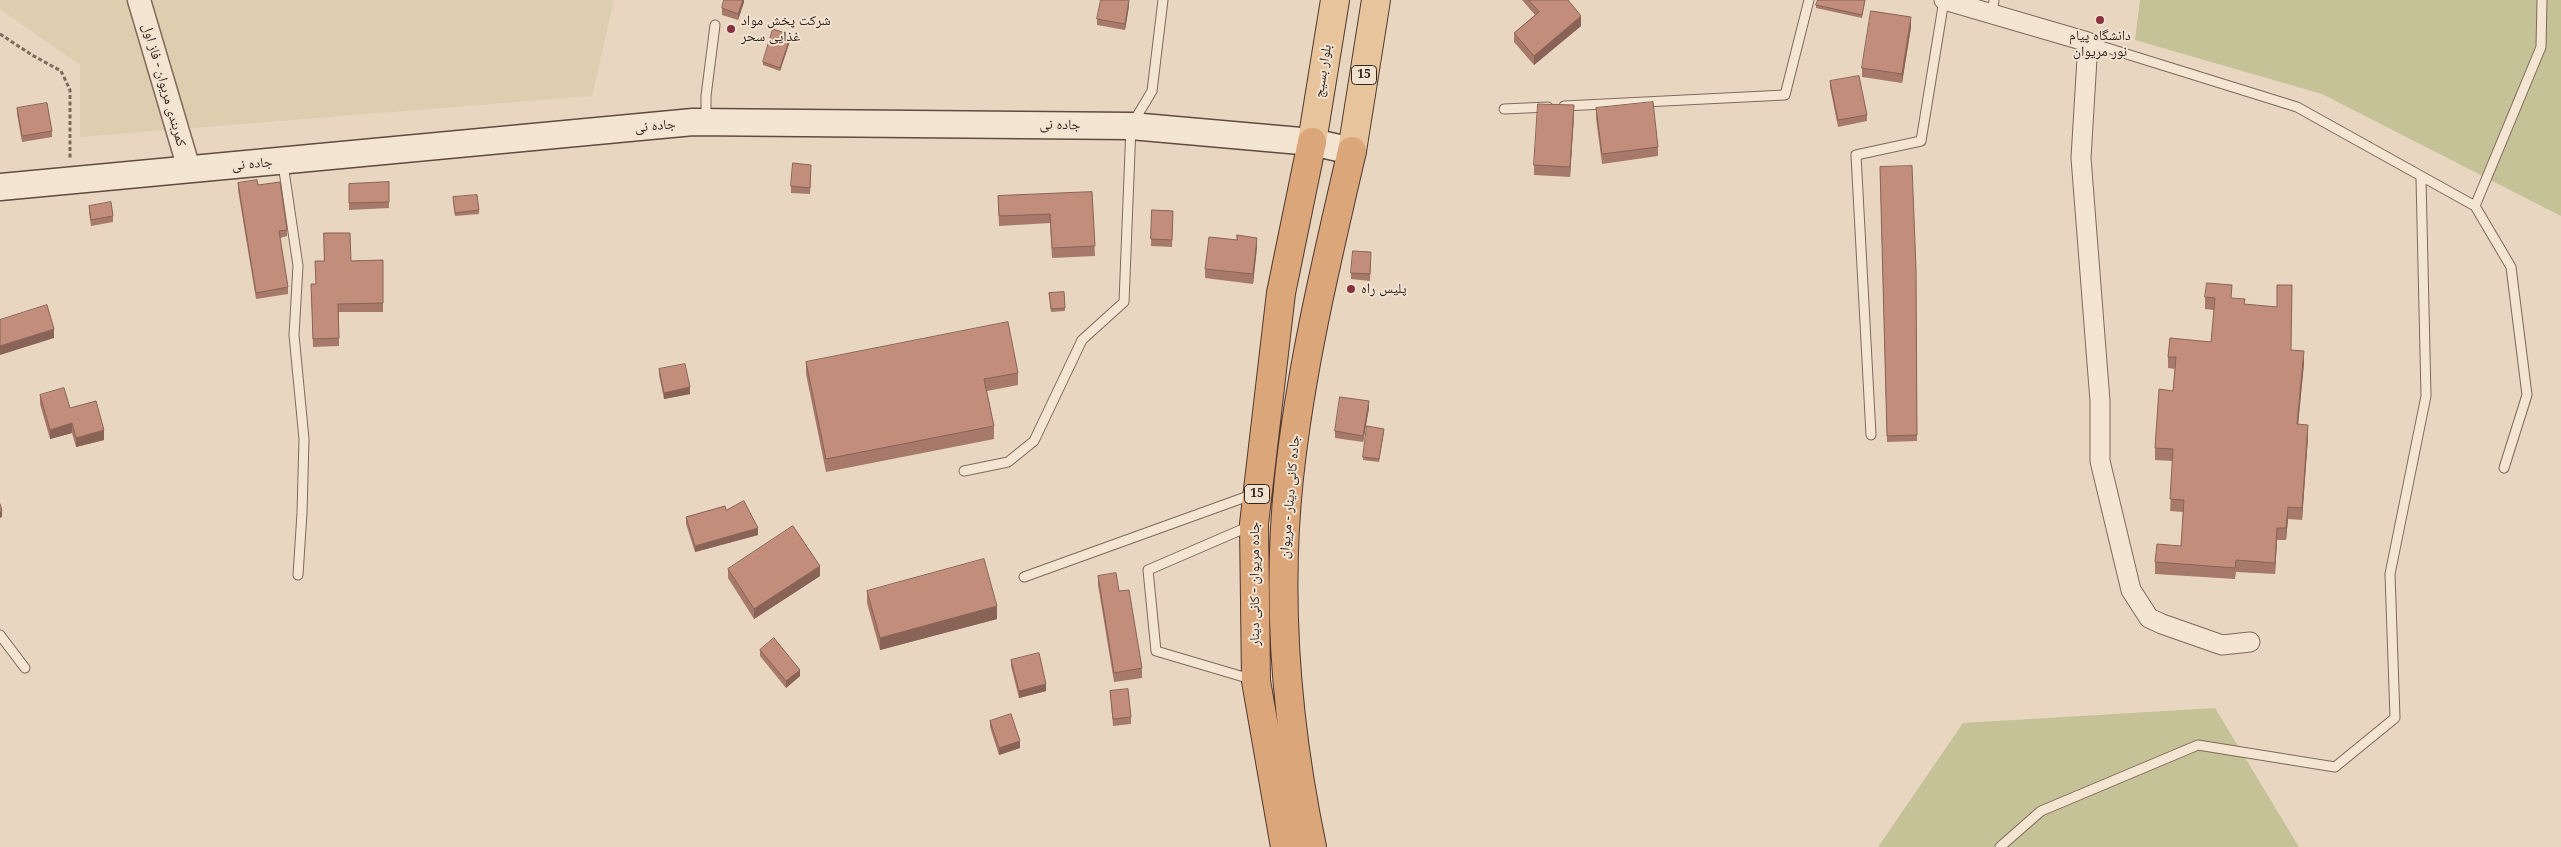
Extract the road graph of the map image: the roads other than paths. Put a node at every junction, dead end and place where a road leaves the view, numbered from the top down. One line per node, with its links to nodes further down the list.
1 (139, 0): 17 (street, کمربندی مریوان - فاز اول)
2 (1163, 0): 13 (lane)
3 (1335, 0): 14 (main road, بلوار بسیج / 15)
4 (1376, 0): 15 (main road, 15)
5 (1809, 0): 11 (lane)
6 (1944, 0): 8 (street); 21 (lane)
7 (2542, 0): 20 (lane)
8 (1993, 7): 10 (street)
9 (716, 26): 12 (lane)
10 (2088, 42): 18 (lane); 29 (street)
11 (1504, 109)
12 (706, 122): 13 (main road, جاده نی); 16 (main road, جاده نی)
13 (1130, 126): 14 (main road, جاده نی); 23 (lane)
14 (1312, 142): 15 (main road, جاده نی); 24 (highway, جاده مریوان - کانی دینار / 15)
15 (1352, 151): 33 (highway, جاده کانی دینار - مریوان / 15)
16 (282, 161): 17 (main road, جاده نی); 26 (lane)
17 (189, 170): 19 (main road, جاده نی)
18 (2421, 178): 20 (lane); 34 (lane)
19 (0, 187)
20 (2475, 206): 22 (lane)
21 (1871, 435)
22 (2504, 468)
23 (964, 471)
24 (1257, 493): 25 (highway, جاده مریوان - کانی دینار / 15); 27 (lane)
25 (1254, 524): 31 (highway, جاده مریوان - کانی دینار / 15); 31 (lane)
26 (298, 575)
27 (1024, 577)
28 (0, 635): 30 (lane)
29 (2250, 642)
30 (25, 668)
31 (1256, 681): 32 (highway, جاده مریوان - کانی دینار / 15)
32 (1285, 847)
33 (1312, 847)
34 (2000, 847)

